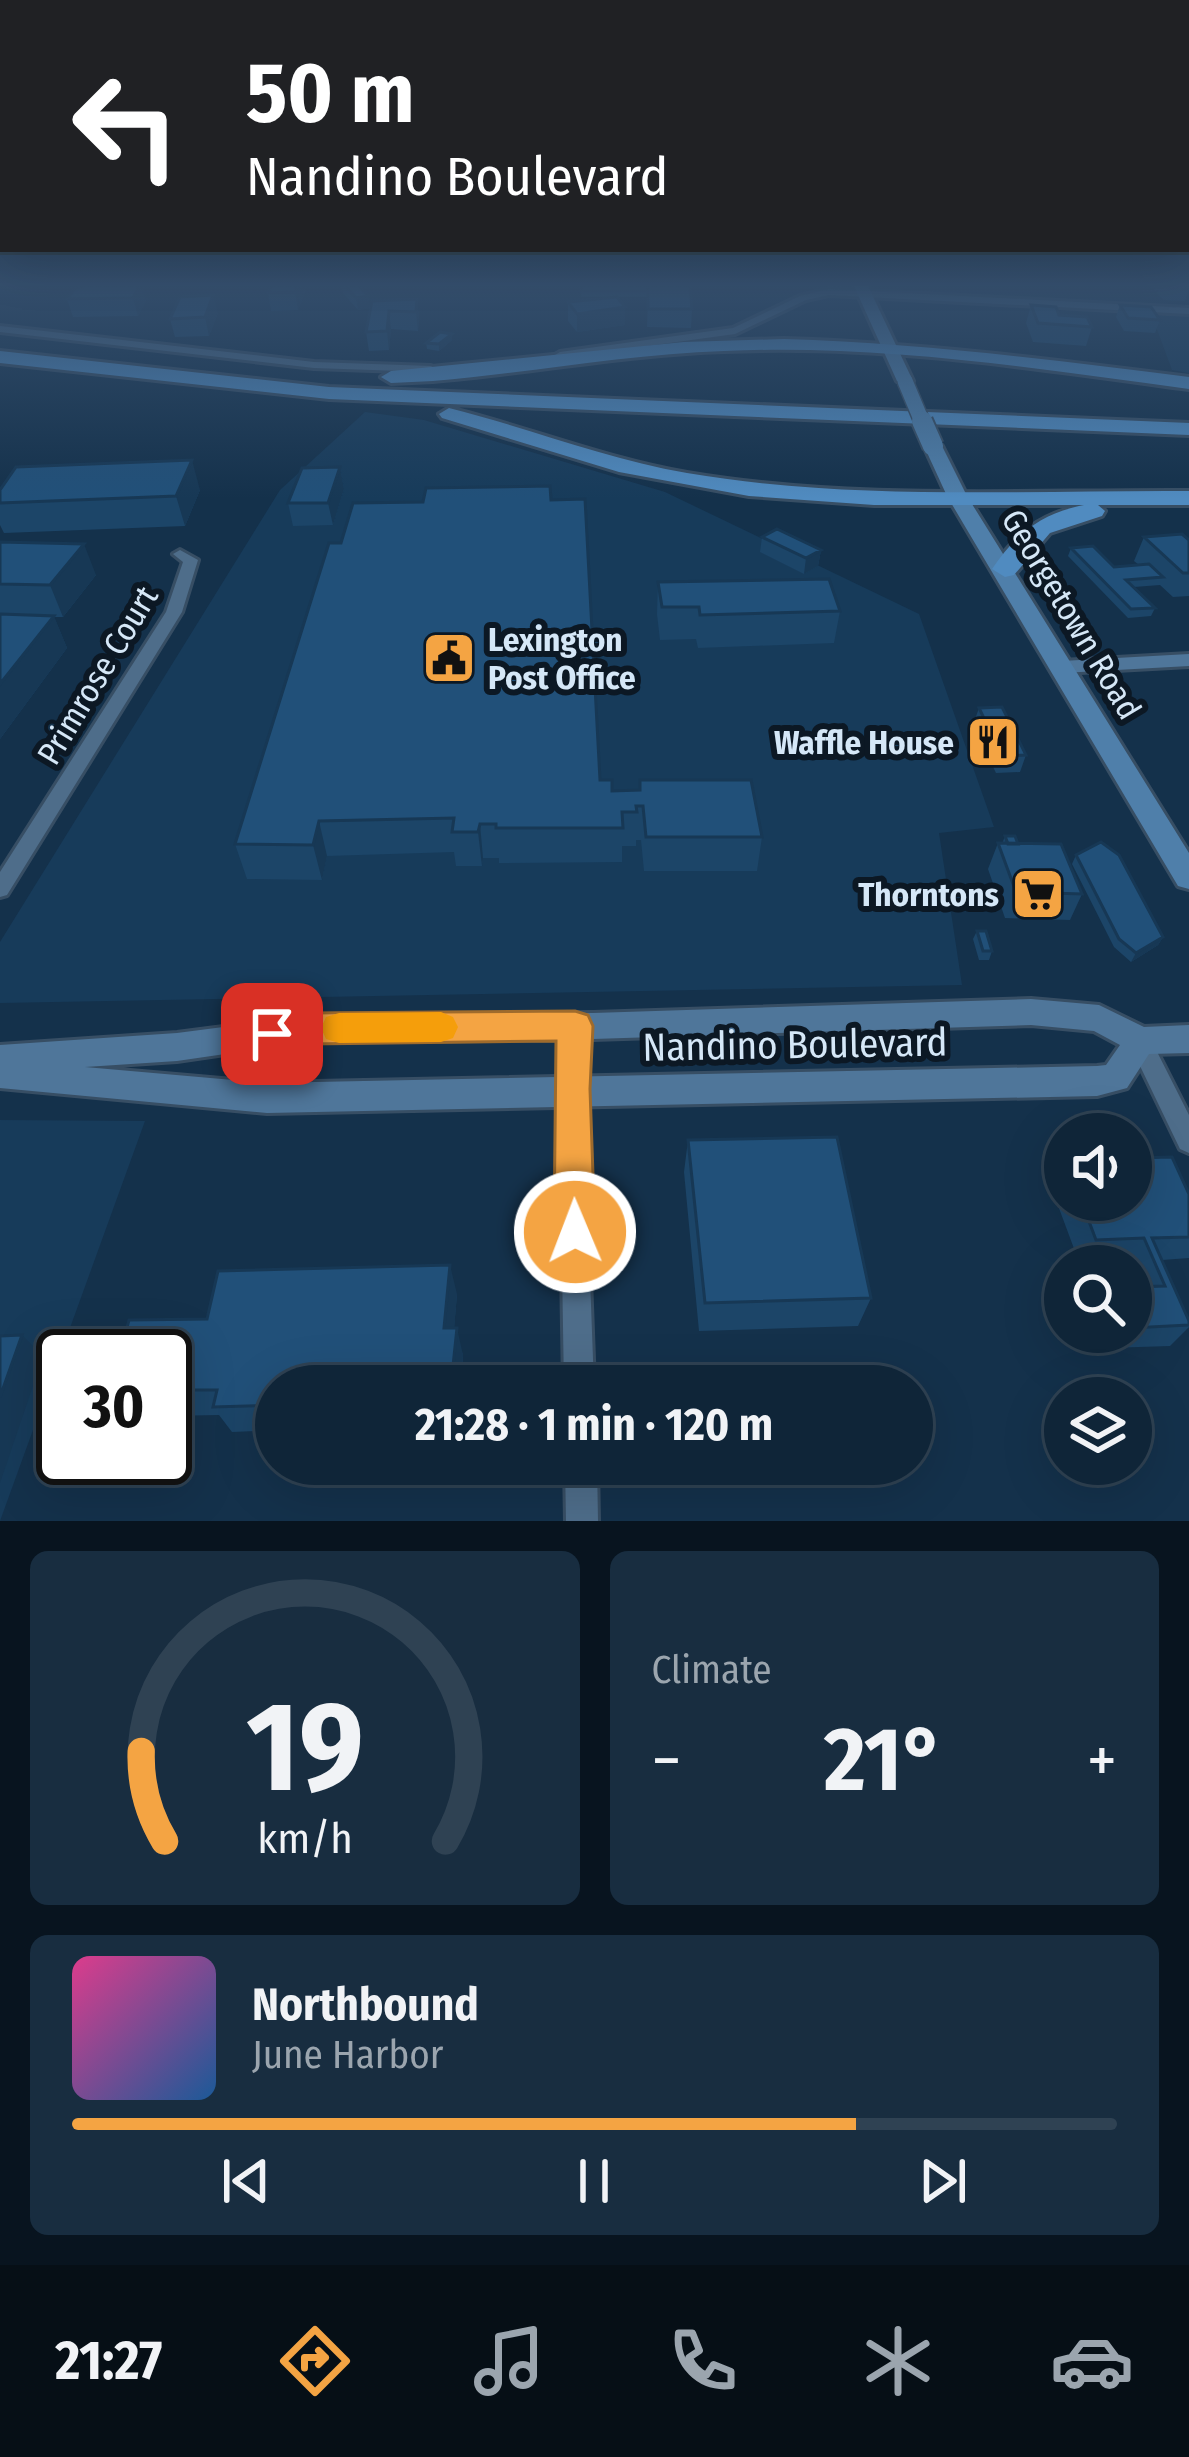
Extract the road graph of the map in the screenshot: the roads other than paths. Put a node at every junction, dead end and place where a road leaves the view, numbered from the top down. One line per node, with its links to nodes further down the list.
1 (0, 357): 10 (highway)
2 (93, 357): 8 (highway)
3 (229, 357): 4 (street)
4 (526, 357)
5 (598, 357): 8 (highway)
6 (894, 357): 13 (main road, Georgetown Road, bridge)
7 (991, 357): 9 (highway)
8 (221, 372): 11 (highway)
9 (1189, 383)
10 (329, 393): 12 (highway); 13 (highway)
11 (1189, 417)
12 (1189, 429)
13 (957, 496): 14 (highway); 16 (main road, Georgetown Road)
14 (1189, 502): 16 (highway)
15 (180, 554): 20 (street, Primrose Court)
16 (1005, 569): 18 (main road, Georgetown Road)
17 (1189, 660): 18 (street)
18 (1062, 667): 19 (main road, Georgetown Road)
19 (1189, 878)
20 (0, 889)
21 (575, 1026): 23 (street, Nandino Boulevard); 25 (street, Nandino Boulevard); 27 (street)
22 (1189, 1039): 23 (street, Nandino Boulevard)
23 (1140, 1041): 27 (street, Nandino Boulevard); 28 (street)
24 (0, 1059): 25 (street, Nandino Boulevard)
25 (81, 1066): 26 (street, Nandino Boulevard); 27 (street, Nandino Boulevard)
26 (0, 1074)
27 (571, 1089): 29 (street)
28 (1189, 1141)
29 (578, 1365)
30 (581, 1485): 31 (street)
31 (582, 1521)

